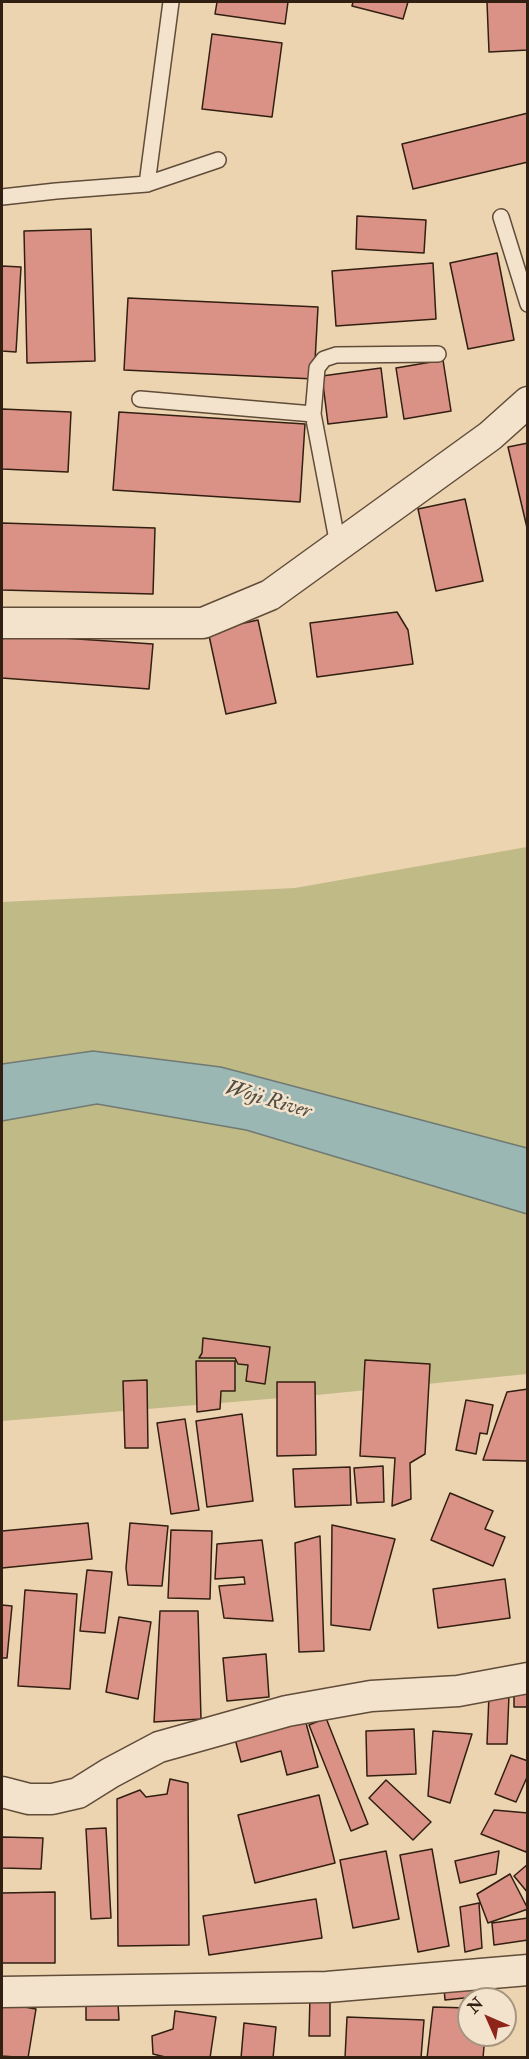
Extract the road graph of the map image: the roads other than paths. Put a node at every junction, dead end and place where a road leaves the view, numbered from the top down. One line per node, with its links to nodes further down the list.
1 (171, 2): 3 (lane)
2 (218, 160): 3 (lane)
3 (147, 184): 4 (lane)
4 (2, 197)
5 (501, 217): 6 (lane)
6 (528, 304)
7 (438, 354): 10 (lane)
8 (140, 399): 10 (lane)
9 (528, 402): 11 (street)
10 (313, 414): 11 (lane)
11 (338, 545): 12 (street)
12 (2, 623)
13 (528, 1678): 14 (street)
14 (2, 1792)
15 (528, 1970): 16 (street)
16 (2, 1992)

